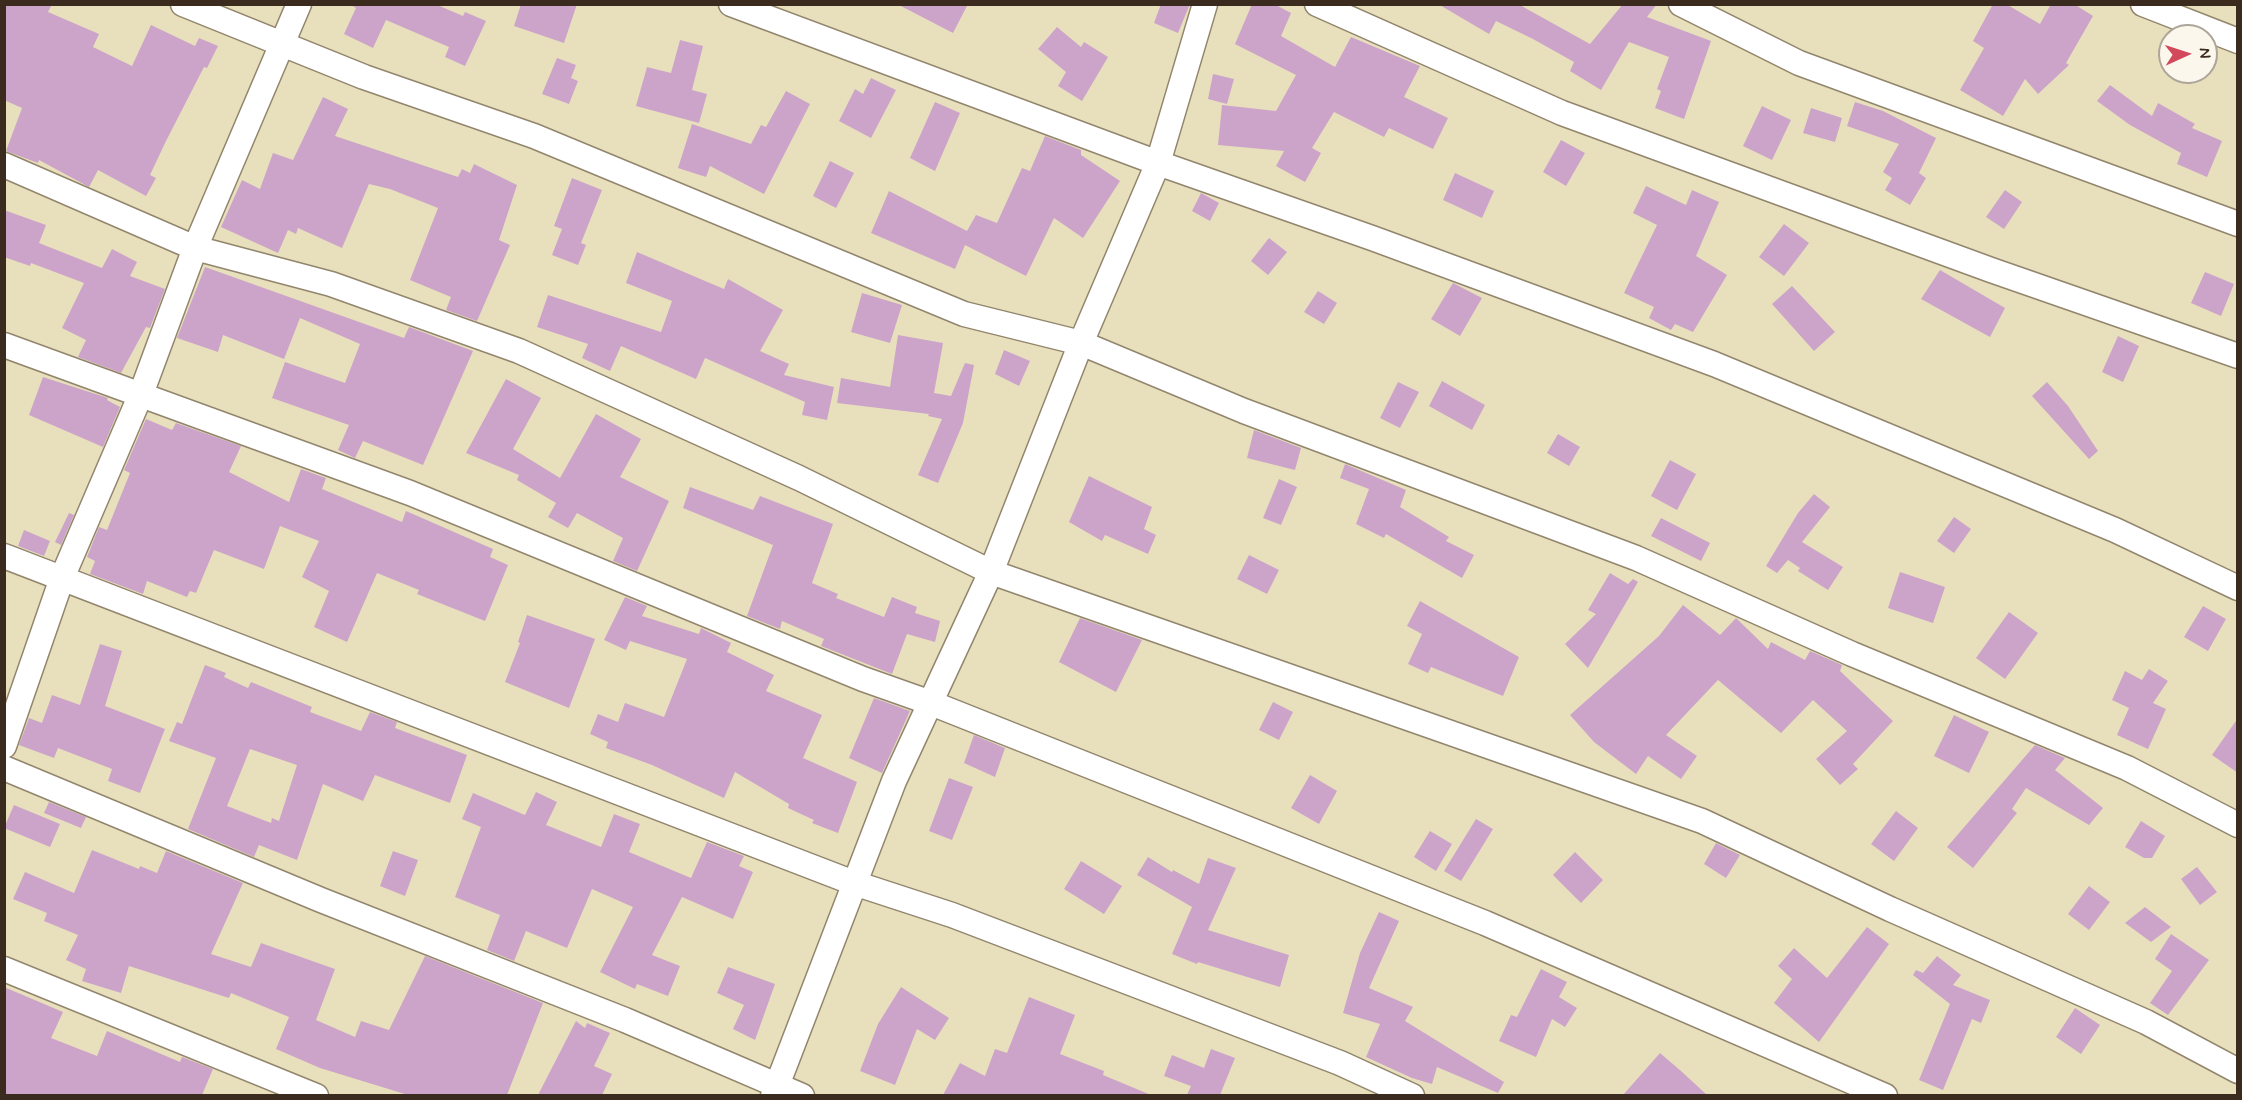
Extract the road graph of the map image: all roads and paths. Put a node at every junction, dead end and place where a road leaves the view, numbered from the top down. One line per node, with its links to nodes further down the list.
1 (183, 4): 9 (street)
2 (299, 4): 9 (street)
3 (731, 4): 10 (street)
4 (1205, 4): 10 (street)
5 (1317, 4): 16 (street)
6 (1681, 4): 12 (street)
7 (2143, 4): 8 (street)
8 (2238, 41)
9 (282, 44): 13 (street); 14 (street)
10 (1158, 164): 14 (street); 21 (street)
11 (4, 165): 13 (street)
12 (2238, 224)
13 (195, 248): 17 (street); 19 (street)
14 (1081, 344): 19 (street); 25 (street)
15 (4, 345): 17 (street)
16 (2238, 356)
17 (141, 394): 20 (street); 22 (street)
18 (4, 556): 20 (street)
19 (991, 572): 22 (street); 28 (street)
20 (62, 578): 23 (street); 26 (street)
21 (2238, 588)
22 (931, 703): 26 (street); 33 (street)
23 (4, 746)
24 (4, 768): 29 (street)
25 (2238, 825)
26 (854, 883): 29 (street); 32 (street)
27 (4, 969): 30 (street)
28 (2238, 1071)
29 (775, 1091): 31 (street)
30 (316, 1095)
31 (802, 1095)
32 (1412, 1095)
33 (1885, 1095)

